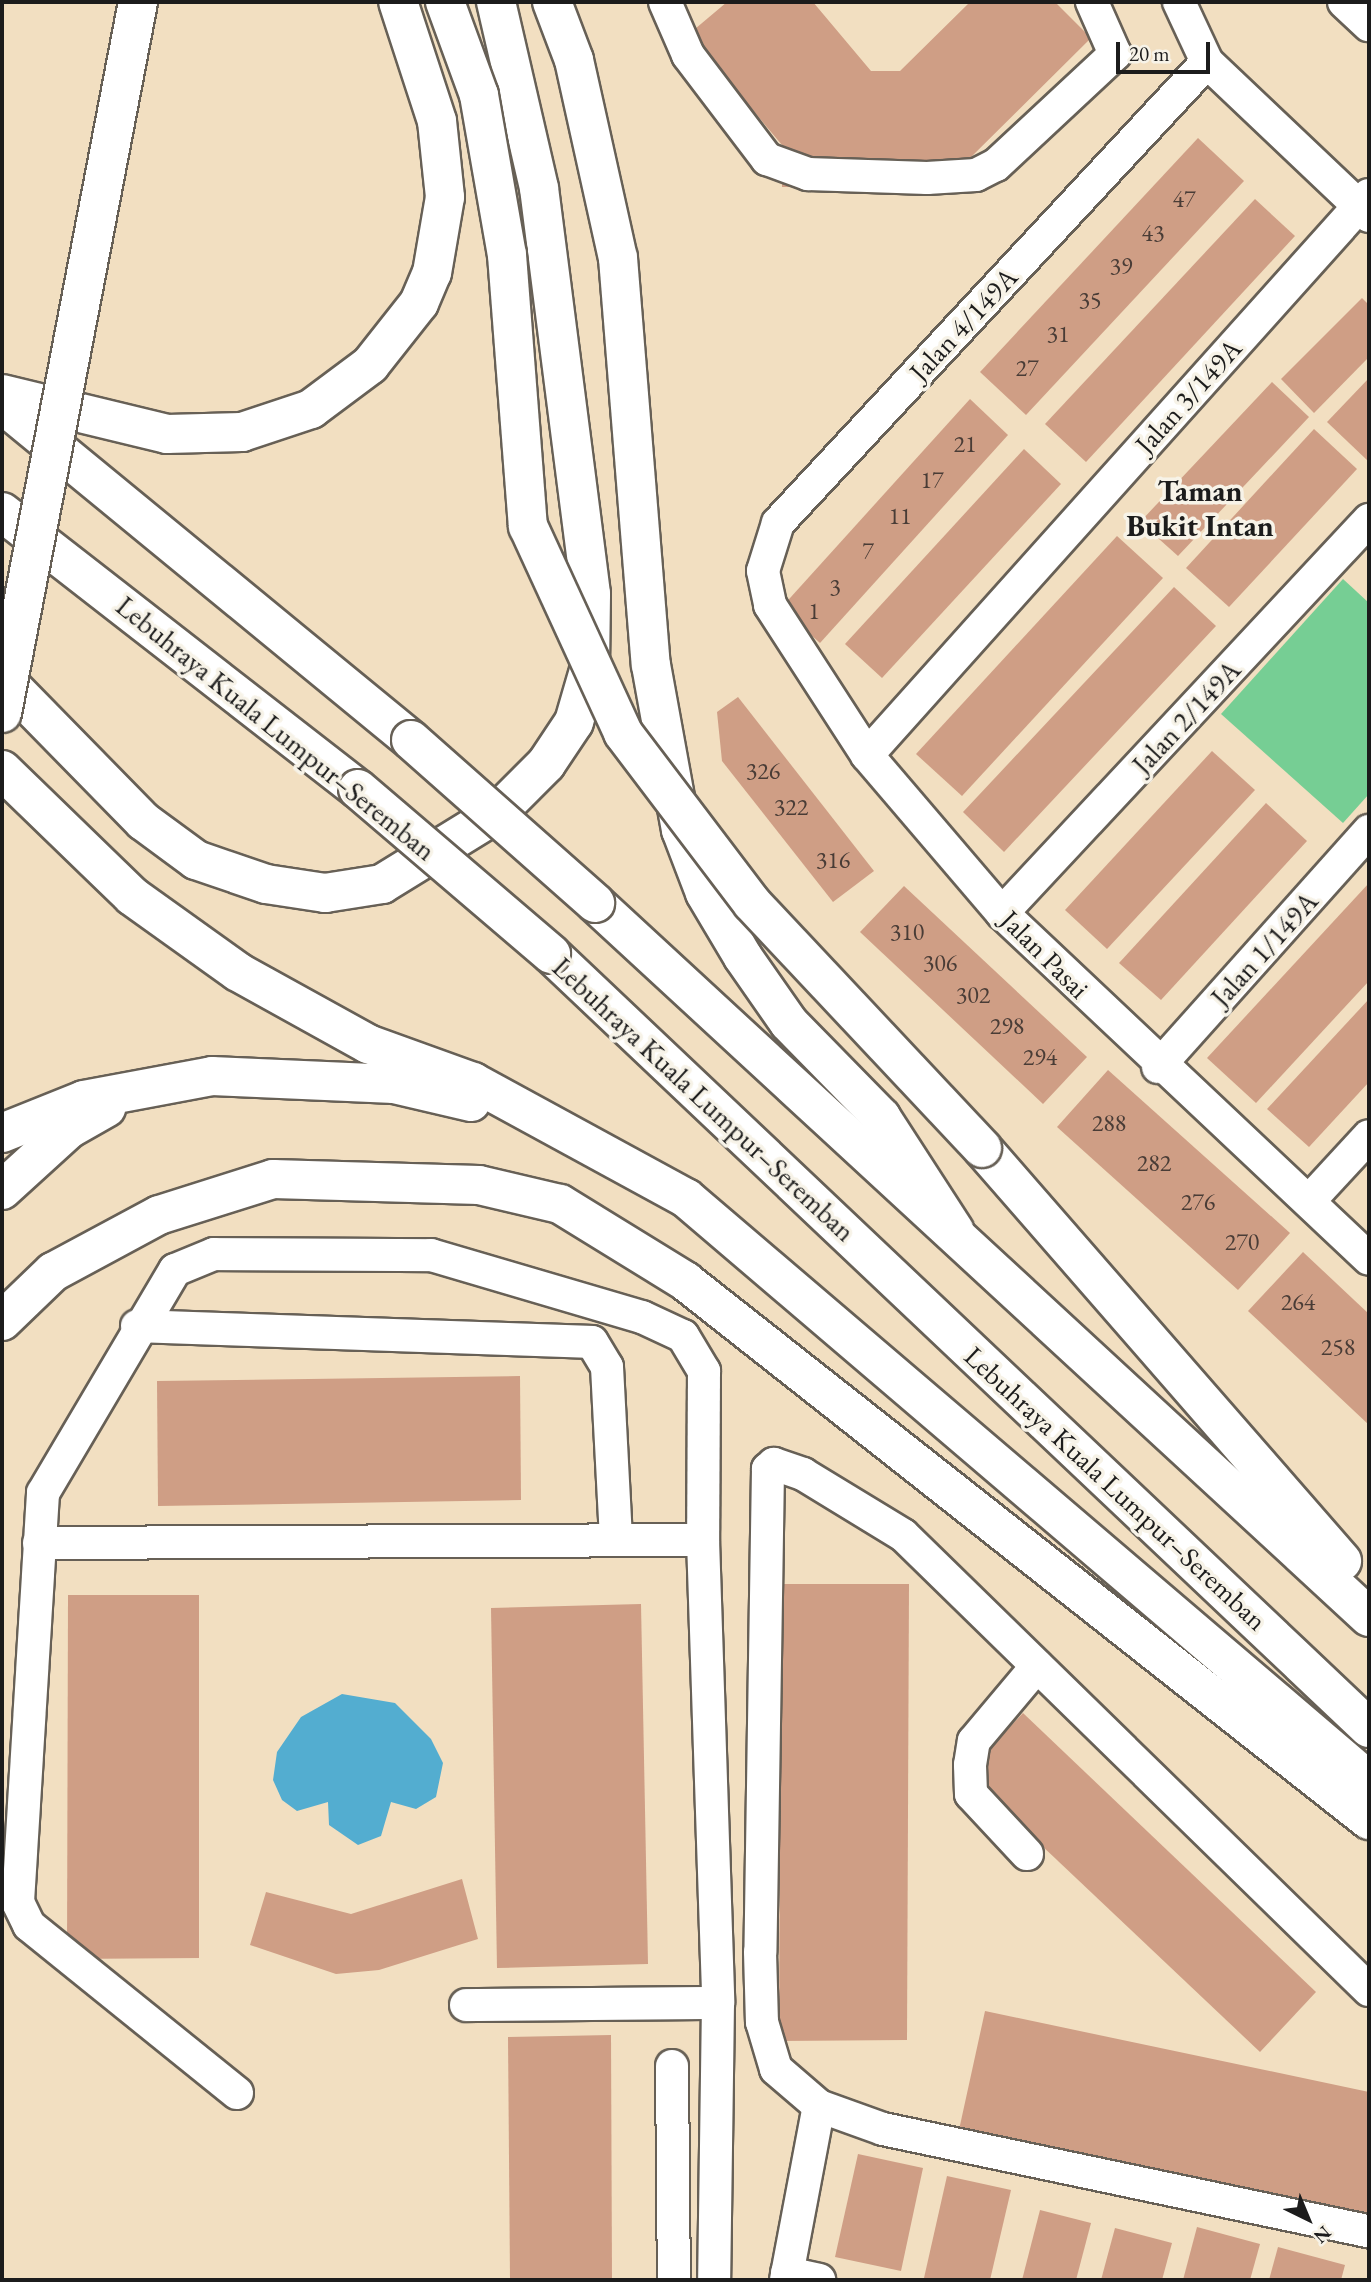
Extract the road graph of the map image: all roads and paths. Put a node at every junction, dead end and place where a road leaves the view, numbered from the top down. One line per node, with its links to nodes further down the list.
1 (138, 2): 19 (highway, bridge)
2 (398, 2): 13 (highway)
3 (445, 2): 38 (highway, bridge)
4 (496, 2): 18 (highway)
5 (552, 2): 31 (highway)
6 (665, 2): 7 (street)
7 (1092, 2)
8 (1179, 2): 11 (street)
9 (1343, 2): 10 (street)
10 (1369, 25)
11 (1207, 62): 12 (street); 17 (street, Jalan 4/149A)
12 (1366, 205): 20 (street, Jalan 3/149A)
13 (2, 394)
14 (2, 404): 31 (highway, bridge)
15 (2, 513): 41 (highway, Lebuhraya Kuala Lumpur–Seremban, bridge)
16 (1369, 520): 23 (street, Jalan 2/149A)
17 (771, 606): 20 (street, Jalan Pasai)
18 (2, 677)
19 (2, 713)
20 (867, 755): 23 (street, Jalan Pasai)
21 (2, 770): 26 (highway)
22 (1369, 831): 24 (street, Jalan 1/149A)
23 (1002, 913): 24 (street, Jalan Pasai)
24 (1158, 1067): 30 (street, Jalan Pasai)
25 (144, 1086): 26 (highway); 27 (highway); 29 (highway)
26 (505, 1104): 42 (highway)
27 (2, 1132)
28 (1369, 1136): 30 (street)
29 (2, 1190)
30 (1309, 1201): 32 (street, Jalan Pasai)
31 (954, 1230): 39 (highway)
32 (1369, 1259)
33 (2, 1321): 43 (highway)
34 (137, 1326): 35 (street); 36 (street); 37 (street)
35 (615, 1540): 36 (street); 37 (street)
36 (703, 1540): 46 (street)
37 (39, 1543): 49 (street)
38 (1369, 1593)
39 (1369, 1617)
40 (1037, 1665): 44 (street); 45 (street); 50 (street)
41 (1369, 1728)
42 (1369, 1781)
43 (1369, 1819)
44 (1027, 1854)
45 (1369, 1990)
46 (718, 2003): 47 (street); 54 (street)
47 (466, 2005)
48 (673, 2066): 53 (street)
49 (237, 2093)
50 (819, 2106): 51 (street); 52 (street)
51 (1369, 2231)
52 (787, 2277): 55 (street)
53 (674, 2280)
54 (714, 2280)
55 (819, 2280)

